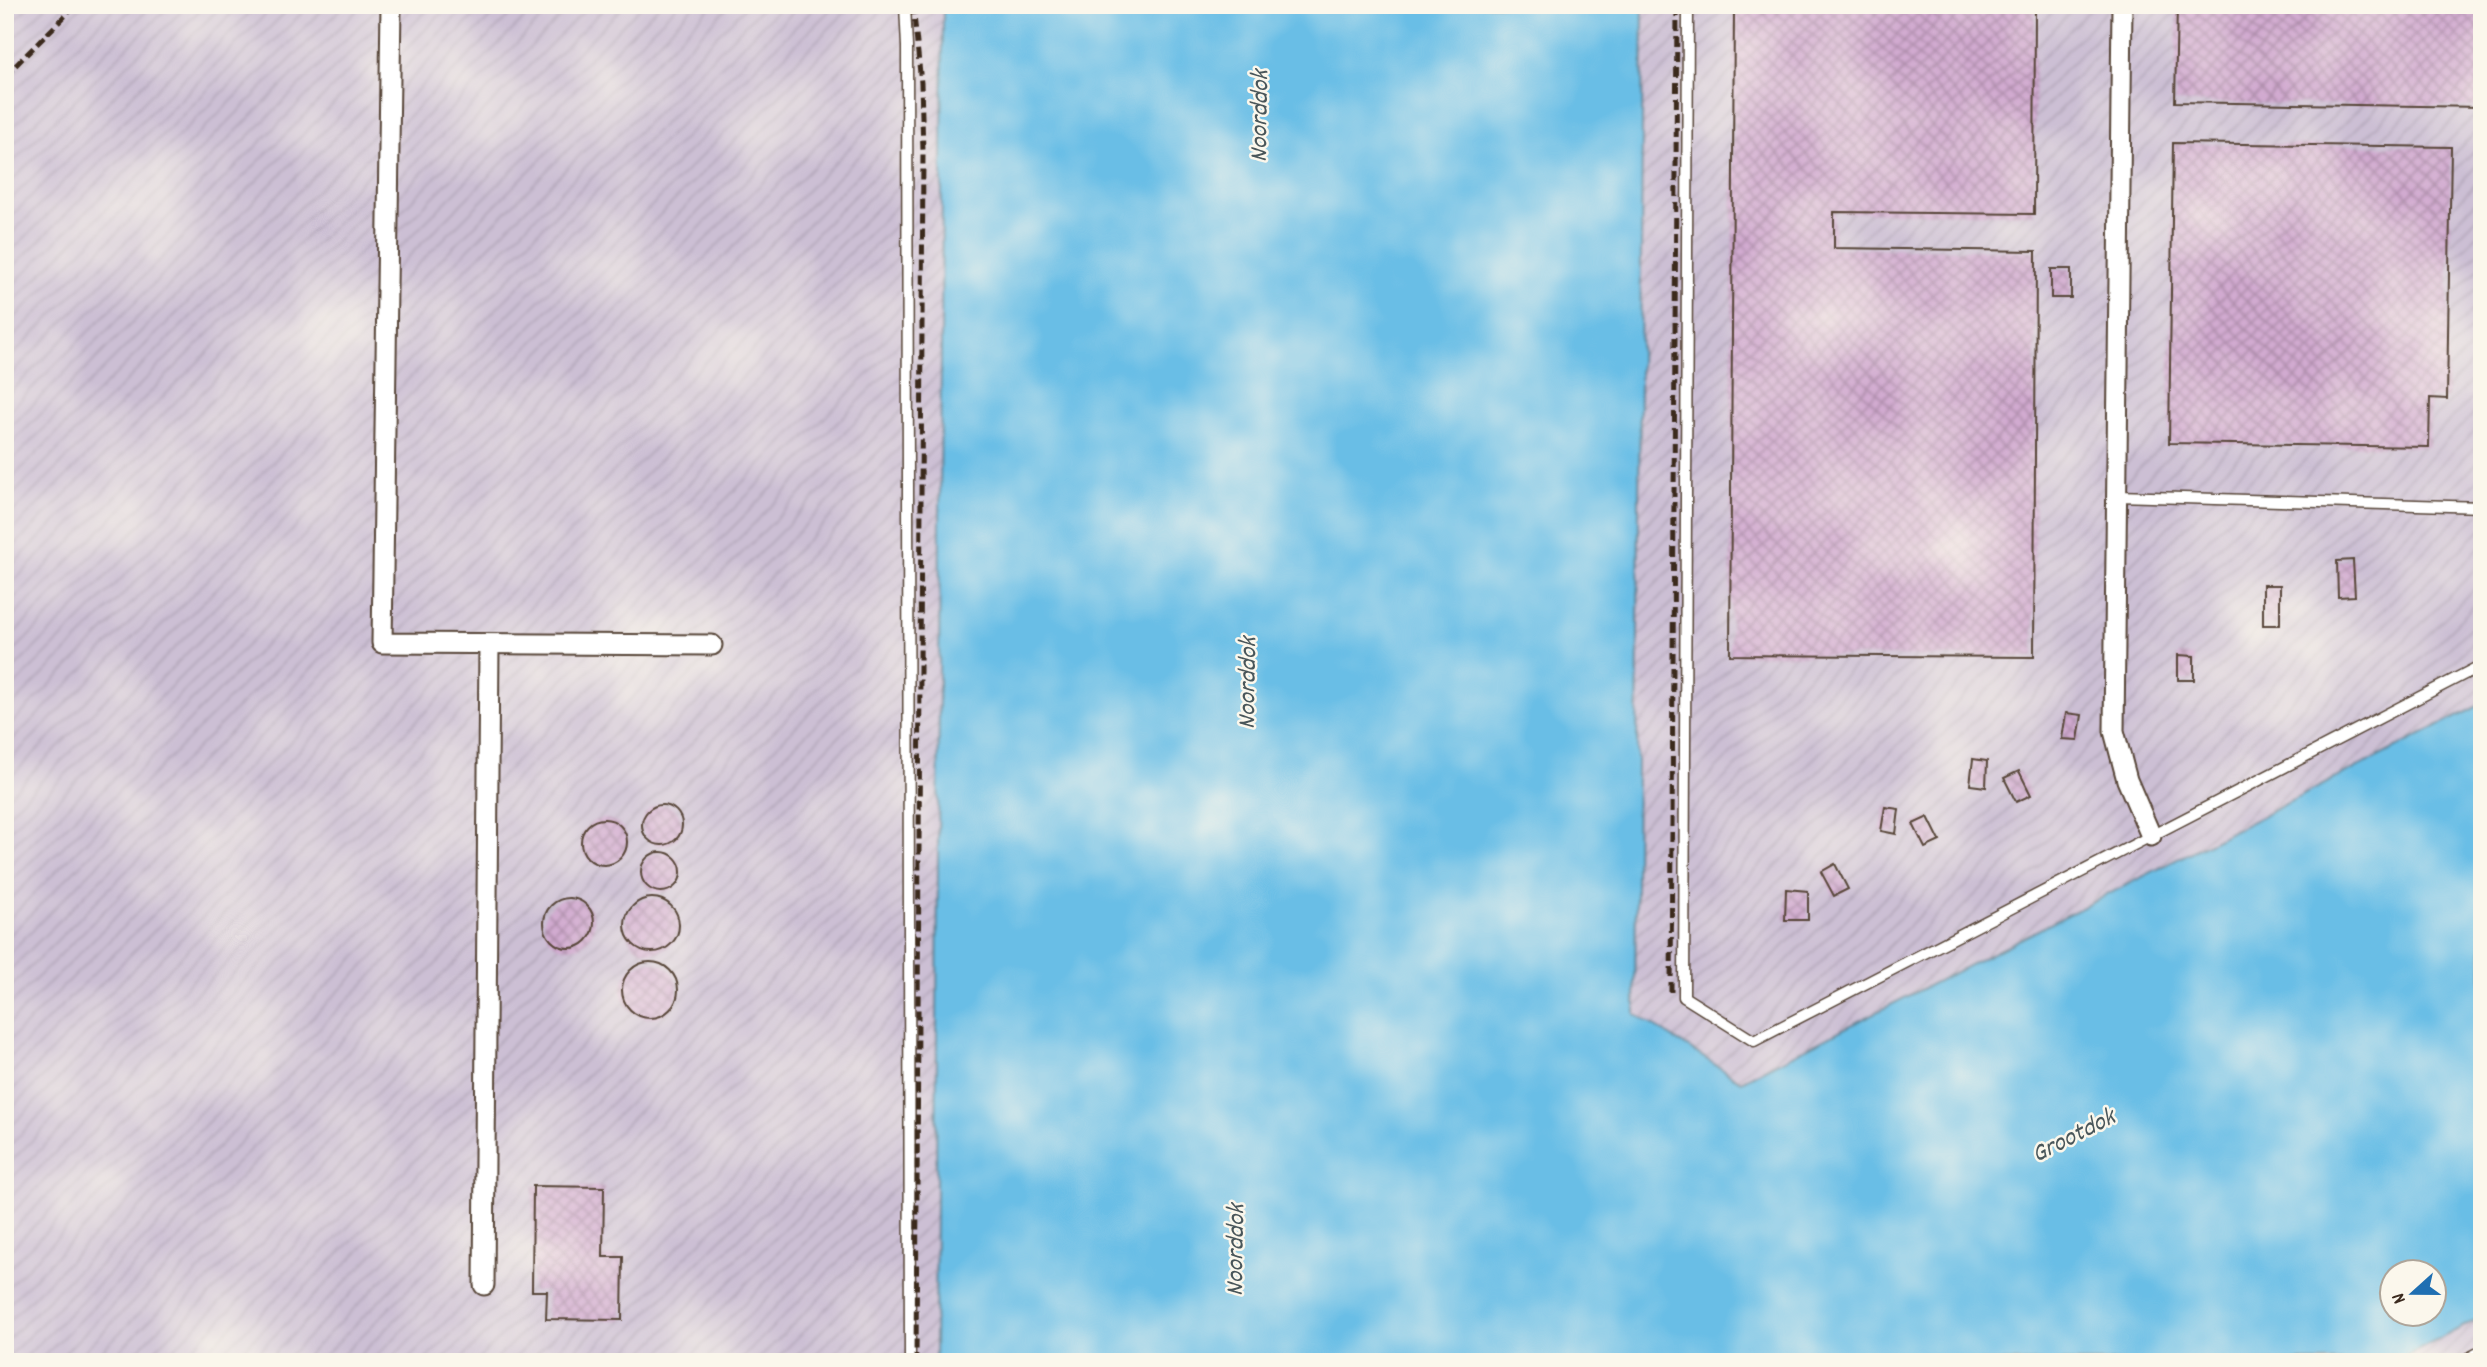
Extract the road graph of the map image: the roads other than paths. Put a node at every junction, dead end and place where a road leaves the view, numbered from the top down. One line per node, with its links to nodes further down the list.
1 (391, 5): 7 (street)
2 (905, 5): 13 (lane)
3 (1688, 5): 10 (lane)
4 (2122, 5): 5 (street)
5 (2118, 496): 6 (lane); 10 (street)
6 (2482, 507)
7 (489, 645): 8 (street); 11 (street)
8 (712, 645)
9 (2482, 665): 10 (lane)
10 (2151, 836)
11 (484, 1285)
12 (2482, 1351): 14 (lane)
13 (910, 1362)
14 (2461, 1362)

